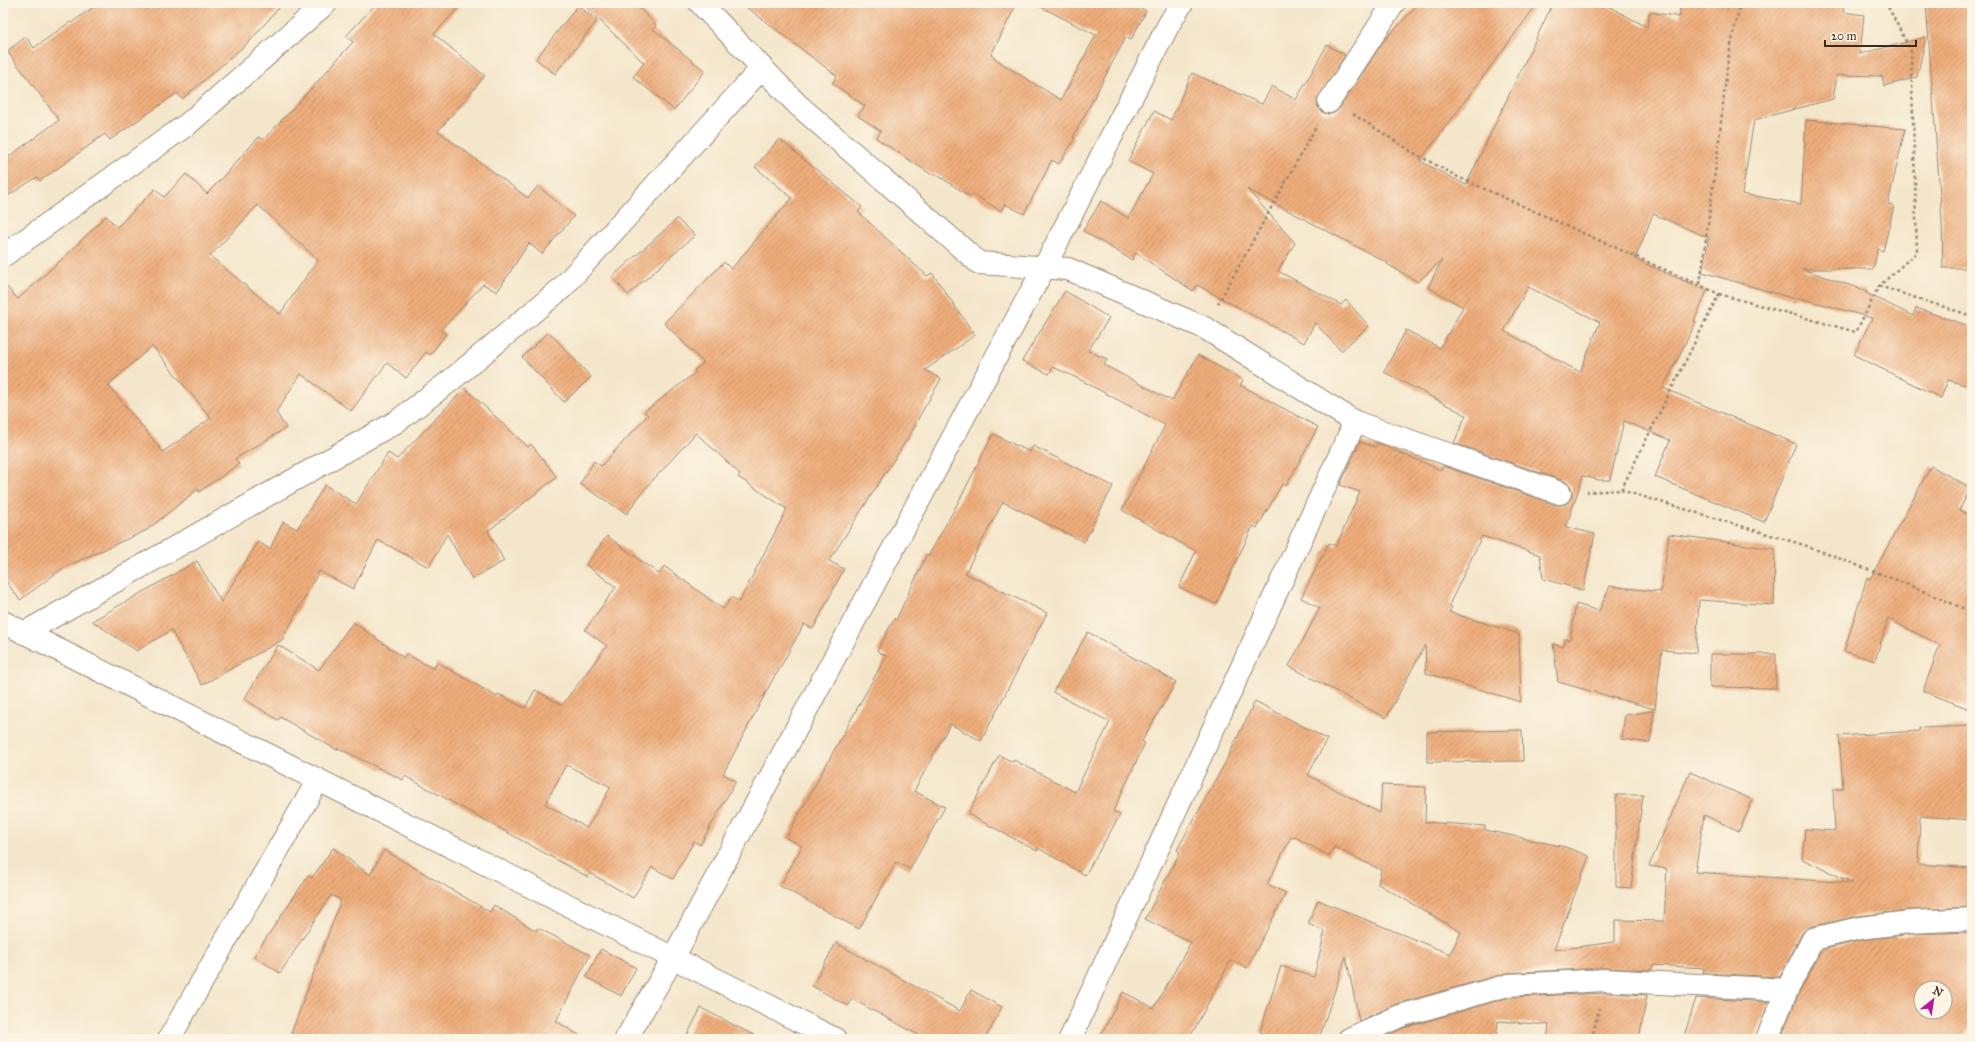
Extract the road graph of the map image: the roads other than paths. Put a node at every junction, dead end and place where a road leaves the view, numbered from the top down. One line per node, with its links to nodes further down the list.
1 (326, 3): 7 (street)
2 (700, 3): 5 (street)
3 (1182, 3): 8 (street)
4 (1394, 3): 6 (street)
5 (761, 69): 8 (street); 12 (street)
6 (1329, 102)
7 (3, 256)
8 (1044, 268): 9 (street); 15 (street)
9 (1355, 422): 10 (street); 20 (street)
10 (1560, 493)
11 (3, 622): 12 (street)
12 (24, 633): 13 (street)
13 (318, 780): 15 (street); 17 (street)
14 (1972, 918): 16 (street)
15 (673, 958): 18 (street); 19 (street)
16 (1787, 990): 21 (street); 22 (street)
17 (169, 1039)
18 (626, 1039)
19 (835, 1039)
20 (1070, 1039)
21 (1349, 1039)
22 (1767, 1039)

